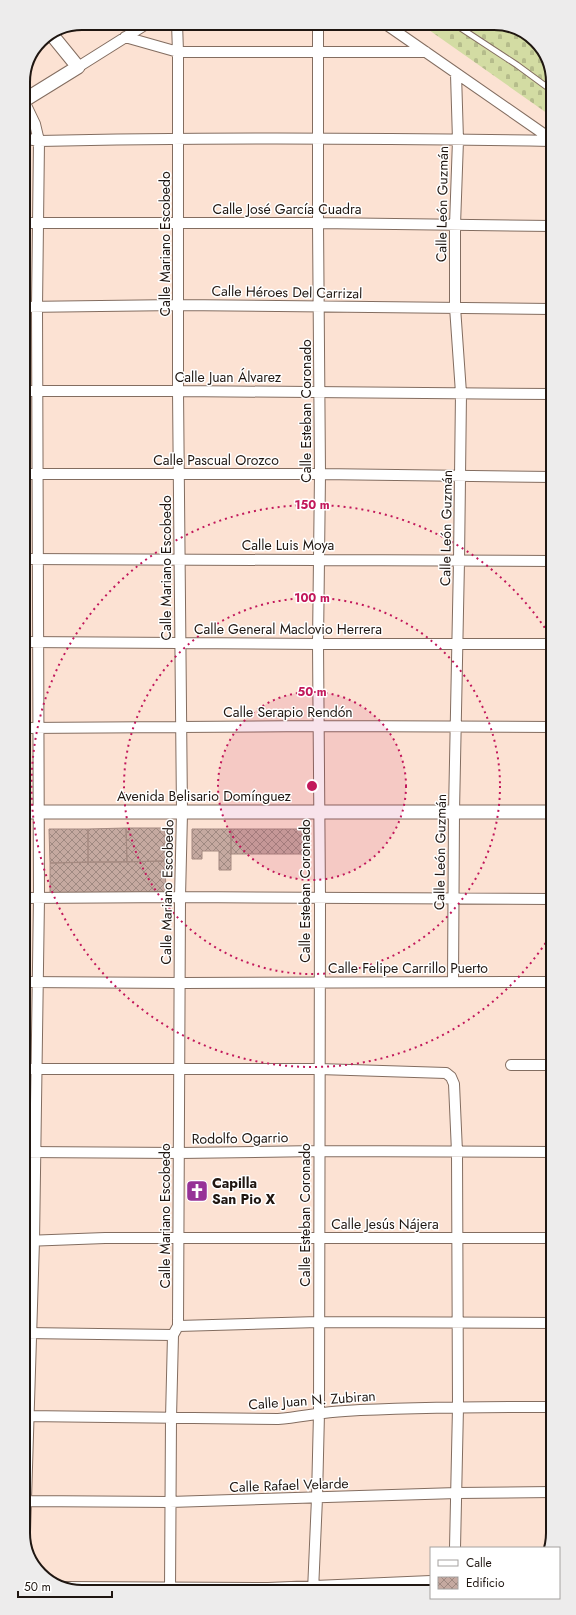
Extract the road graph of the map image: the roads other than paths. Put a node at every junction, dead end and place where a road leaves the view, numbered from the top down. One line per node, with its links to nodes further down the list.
1 (136, 30): 6 (street)
2 (177, 30): 8 (street, Calle Mariano Escobedo)
3 (318, 30): 9 (street, Calle Esteban Coronado)
4 (394, 30): 10 (street)
5 (463, 30): 13 (lane)
6 (125, 37): 8 (street); 11 (street)
7 (55, 38): 11 (street)
8 (178, 52): 9 (street); 17 (street, Calle Mariano Escobedo)
9 (318, 52): 10 (street); 18 (street, Calle Esteban Coronado)
10 (426, 52): 12 (street)
11 (78, 67): 14 (street)
12 (456, 74): 16 (street); 20 (street, Calle León Guzmán)
13 (546, 87)
14 (30, 97)
15 (30, 113): 22 (street)
16 (546, 137)
17 (179, 138): 18 (street); 22 (street); 25 (street, Calle Mariano Escobedo)
18 (318, 138): 20 (street); 26 (street, Calle Esteban Coronado)
19 (30, 139): 22 (street)
20 (458, 140): 21 (street); 27 (street, Calle León Guzmán)
21 (546, 140)
22 (39, 141): 24 (street)
23 (30, 223): 24 (street, Calle José García Cuadra)
24 (39, 223): 25 (street, Calle José García Cuadra); 31 (street)
25 (179, 223): 26 (street, Calle José García Cuadra); 29 (street, Calle Mariano Escobedo)
26 (318, 223): 27 (street, Calle José García Cuadra); 32 (street, Calle Esteban Coronado)
27 (455, 225): 28 (street, Calle José García Cuadra); 33 (street, Calle León Guzmán)
28 (546, 226)
29 (178, 305): 31 (street, Calle Héroes Del Carrizal); 32 (street, Calle Héroes Del Carrizal); 37 (street, Calle Mariano Escobedo)
30 (30, 307): 31 (street, Calle Héroes Del Carrizal)
31 (37, 307): 36 (street)
32 (319, 307): 33 (street, Calle Héroes Del Carrizal); 38 (street, Calle Esteban Coronado)
33 (455, 307): 34 (street, Calle Héroes Del Carrizal); 39 (street, Calle León Guzmán)
34 (546, 309)
35 (30, 391): 36 (street, Calle Juan Álvarez)
36 (38, 391): 37 (street, Calle Juan Álvarez); 42 (street)
37 (178, 391): 38 (street, Calle Juan Álvarez); 43 (street, Calle Mariano Escobedo)
38 (320, 392): 39 (street, Calle Juan Álvarez); 44 (street, Calle Esteban Coronado)
39 (461, 393): 40 (street, Calle Juan Álvarez); 45 (street, Calle León Guzmán)
40 (546, 394)
41 (30, 474): 42 (street, Calle Pascual Orozco)
42 (38, 474): 43 (street, Calle Pascual Orozco); 48 (street)
43 (180, 474): 44 (street, Calle Pascual Orozco); 50 (street, Calle Mariano Escobedo)
44 (320, 474): 45 (street, Calle Pascual Orozco); 49 (street, Calle Esteban Coronado)
45 (460, 477): 46 (street, Calle Pascual Orozco); 51 (street, Calle León Guzmán)
46 (546, 477)
47 (30, 559): 48 (street, Calle Luis Moya)
48 (38, 559): 50 (street, Calle Luis Moya); 54 (street)
49 (319, 559): 50 (street, Calle Luis Moya); 51 (street, Calle Luis Moya); 57 (street, Calle Esteban Coronado)
50 (180, 560): 55 (street, Calle Mariano Escobedo)
51 (460, 561): 52 (street, Calle Luis Moya); 56 (street, Calle León Guzmán)
52 (546, 561)
53 (30, 642): 54 (street, Calle General Maclovio Herrera)
54 (38, 642): 55 (street, Calle General Maclovio Herrera); 63 (street)
55 (180, 643): 57 (street, Calle General Maclovio Herrera); 64 (street, Calle Mariano Escobedo)
56 (458, 643): 57 (street, Calle General Maclovio Herrera); 58 (street, Calle General Maclovio Herrera); 60 (street, Calle León Guzmán)
57 (318, 644): 59 (street, Calle Esteban Coronado)
58 (546, 644)
59 (318, 726): 60 (street, Calle Serapio Rendón); 64 (street, Calle Serapio Rendón); 67 (street, Calle Esteban Coronado)
60 (455, 726): 61 (street, Calle Serapio Rendón); 68 (street, Calle León Guzmán)
61 (546, 727)
62 (30, 728): 63 (street, Calle Serapio Rendón)
63 (38, 728): 64 (street, Calle Serapio Rendón); 66 (street)
64 (182, 728): 70 (street, Calle Mariano Escobedo)
65 (30, 812): 66 (street, Avenida Belisario Domínguez)
66 (39, 812): 70 (street, Avenida Belisario Domínguez); 73 (street)
67 (319, 812): 68 (street, Avenida Belisario Domínguez); 70 (street, Avenida Belisario Domínguez); 74 (street, Calle Esteban Coronado)
68 (454, 812): 69 (street, Avenida Belisario Domínguez); 75 (street, Calle León Guzmán)
69 (546, 812)
70 (182, 813): 71 (street, Calle Mariano Escobedo)
71 (180, 897): 73 (street); 74 (street); 81 (street, Calle Mariano Escobedo)
72 (30, 898): 73 (street)
73 (39, 898): 78 (street)
74 (320, 898): 75 (street); 82 (street, Calle Esteban Coronado)
75 (453, 898): 76 (street); 79 (street, Calle León Guzmán)
76 (546, 899)
77 (30, 982): 78 (street, Calle Felipe Carrillo Puerto)
78 (38, 982): 81 (street, Calle Felipe Carrillo Puerto); 87 (street)
79 (453, 982): 80 (street, Calle Felipe Carrillo Puerto); 82 (street, Calle Felipe Carrillo Puerto)
80 (546, 982)
81 (180, 983): 82 (street, Calle Felipe Carrillo Puerto); 85 (street, Calle Mariano Escobedo)
82 (319, 983): 88 (street, Calle Esteban Coronado)
83 (511, 1065): 84 (street)
84 (546, 1065)
85 (179, 1068): 87 (street); 88 (street); 94 (street, Calle Mariano Escobedo)
86 (30, 1069): 87 (street)
87 (37, 1069): 91 (street)
88 (319, 1069): 89 (street, Calle Esteban Coronado); 92 (street)
89 (319, 1151): 92 (street, Rodolfo Ogarrio); 94 (street, Rodolfo Ogarrio); 97 (street, Calle Esteban Coronado)
90 (30, 1152): 91 (street, Rodolfo Ogarrio)
91 (36, 1152): 94 (street, Rodolfo Ogarrio); 95 (street)
92 (457, 1152): 93 (street, Rodolfo Ogarrio); 98 (street)
93 (546, 1152)
94 (179, 1153): 96 (street, Calle Mariano Escobedo)
95 (30, 1228)
96 (178, 1238): 97 (street, Calle Jesús Nájera); 100 (street, Calle Jesús Nájera); 104 (street, Calle Mariano Escobedo)
97 (318, 1238): 98 (street, Calle Jesús Nájera); 101 (street, Calle Esteban Coronado)
98 (457, 1238): 99 (street, Calle Jesús Nájera); 102 (street)
99 (546, 1238)
100 (30, 1241)
101 (319, 1322): 102 (street); 104 (street); 108 (street, Calle Esteban Coronado)
102 (458, 1323): 103 (street); 106 (street)
103 (546, 1323)
104 (176, 1330): 105 (street); 110 (street, Calle Mariano Escobedo)
105 (30, 1333)
106 (458, 1407): 107 (street, Calle Juan N. Zubiran); 108 (street, Calle Juan N. Zubiran); 112 (street)
107 (546, 1407)
108 (319, 1413): 110 (street, Calle Juan N. Zubiran); 113 (street, Calle Esteban Coronado)
109 (30, 1416): 110 (street, Calle Juan N. Zubiran)
110 (171, 1418): 115 (street, Calle Mariano Escobedo)
111 (546, 1492): 112 (street, Calle Rafael Velarde)
112 (457, 1493): 113 (street, Calle Rafael Velarde); 116 (street)
113 (317, 1498): 115 (street, Calle Rafael Velarde); 119 (street, Calle Esteban Coronado)
114 (30, 1501): 115 (street, Calle Rafael Velarde)
115 (170, 1502): 118 (street, Calle Mariano Escobedo)
116 (455, 1547)
117 (430, 1581): 120 (street)
118 (170, 1585)
119 (313, 1585)
120 (364, 1585)

